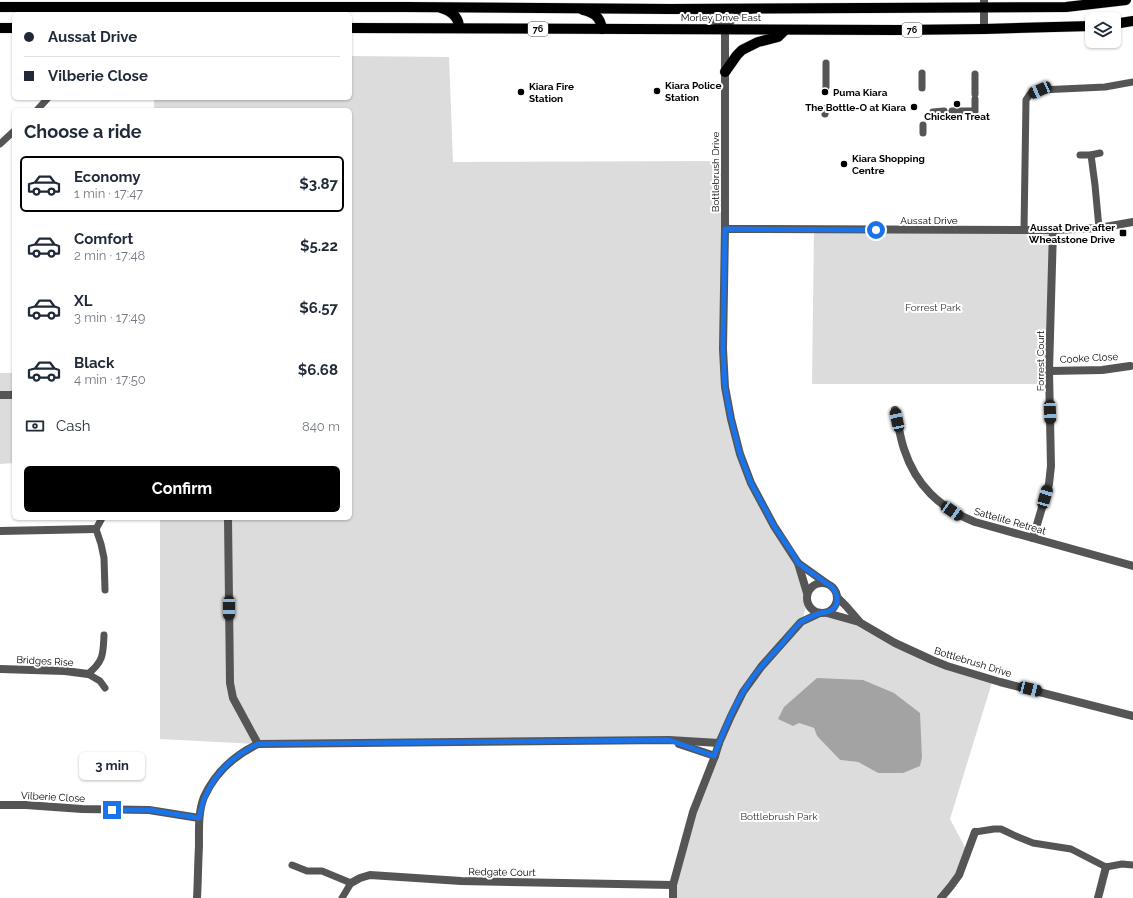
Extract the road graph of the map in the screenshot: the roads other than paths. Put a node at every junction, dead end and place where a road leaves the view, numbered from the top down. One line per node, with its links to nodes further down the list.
1 (1126, 0): 4 (main road, Morley Drive East / 76)
2 (164, 3): 3 (main road, Morley Drive East / 76); 6 (main road, Morley Drive East / 76)
3 (188, 3): 7 (main road, Morley Drive East / 76)
4 (984, 3): 9 (main road, Morley Drive East / 76); 21 (street)
5 (0, 7): 6 (main road, Morley Drive East / 76)
6 (100, 7): 11 (lane)
7 (437, 7): 8 (main road, Morley Drive East / 76); 18 (main road)
8 (573, 8): 10 (main road, Morley Drive East / 76); 19 (main road)
9 (762, 9): 10 (main road, Morley Drive East / 76); 20 (street)
10 (670, 10): 20 (street)
11 (93, 12)
12 (1133, 21): 13 (main road)
13 (1121, 23)
14 (1085, 26): 21 (main road, Morley Drive East / 76)
15 (0, 28): 16 (main road)
16 (12, 28)
17 (352, 28): 18 (main road, Morley Drive East / 76)
18 (459, 28): 19 (main road, Morley Drive East / 76)
19 (602, 29): 20 (main road, Morley Drive East / 76)
20 (725, 29): 22 (main road, Morley Drive East / 76); 24 (street, Bottlebrush Drive)
21 (984, 29): 22 (main road, Morley Drive East / 76)
22 (785, 30): 24 (main road)
23 (826, 63): 28 (lane)
24 (725, 72): 42 (street, Bottlebrush Drive)
25 (922, 73): 29 (lane)
26 (975, 74): 33 (lane)
27 (1133, 82): 43 (lane)
28 (826, 86)
29 (922, 88)
30 (46, 100): 31 (lane)
31 (39, 108)
32 (944, 111): 34 (lane)
33 (952, 111)
34 (933, 112)
35 (12, 133): 36 (lane)
36 (0, 144)
37 (1100, 153): 39 (lane)
38 (1080, 156): 39 (lane)
39 (1091, 156): 41 (lane)
40 (1133, 222): 41 (street, Aussat Drive)
41 (1099, 228): 44 (street, Aussat Drive)
42 (725, 229): 43 (street, Aussat Drive); 55 (street, Bottlebrush Drive)
43 (1024, 230): 44 (street, Aussat Drive)
44 (1053, 230): 46 (street, Forrest Court)
45 (1130, 366): 46 (street, Cooke Close)
46 (1049, 370): 54 (street, Forrest Court)
47 (0, 395): 48 (street)
48 (12, 395)
49 (895, 410): 54 (street, Sattelite Retreat)
50 (101, 520): 52 (lane)
51 (228, 520): 72 (street)
52 (96, 529): 53 (street); 58 (lane)
53 (0, 531)
54 (1033, 538): 56 (street, Sattelite Retreat)
55 (798, 563): 57 (street, Bottlebrush Drive); 59 (street, Bottlebrush Drive)
56 (1133, 566)
57 (826, 583): 59 (street); 60 (street)
58 (104, 590)
59 (808, 593): 61 (street)
60 (837, 597): 62 (street); 64 (street, Bottlebrush Drive)
61 (807, 603): 62 (street); 63 (street)
62 (824, 613): 63 (street); 64 (street, Bottlebrush Drive)
63 (802, 622): 71 (street)
64 (860, 622): 69 (street, Bottlebrush Drive)
65 (104, 635): 67 (lane)
66 (0, 669): 67 (street, Bridges Rise)
67 (88, 674): 68 (lane, Bridges Rise)
68 (106, 688)
69 (1133, 716)
70 (669, 740): 71 (street); 72 (street); 73 (street)
71 (719, 743): 73 (street)
72 (258, 744): 75 (street)
73 (714, 756): 81 (street)
74 (0, 805): 75 (street, Vilberie Close)
75 (199, 818): 82 (street)
76 (974, 832): 79 (lane); 85 (street)
77 (292, 865): 80 (lane)
78 (1133, 865): 79 (lane)
79 (1106, 867): 86 (street)
80 (351, 883): 81 (street, Redgate Court); 83 (lane)
81 (673, 885): 84 (street)
82 (197, 898)
83 (342, 898)
84 (673, 898)
85 (942, 898)
86 (1098, 898)

